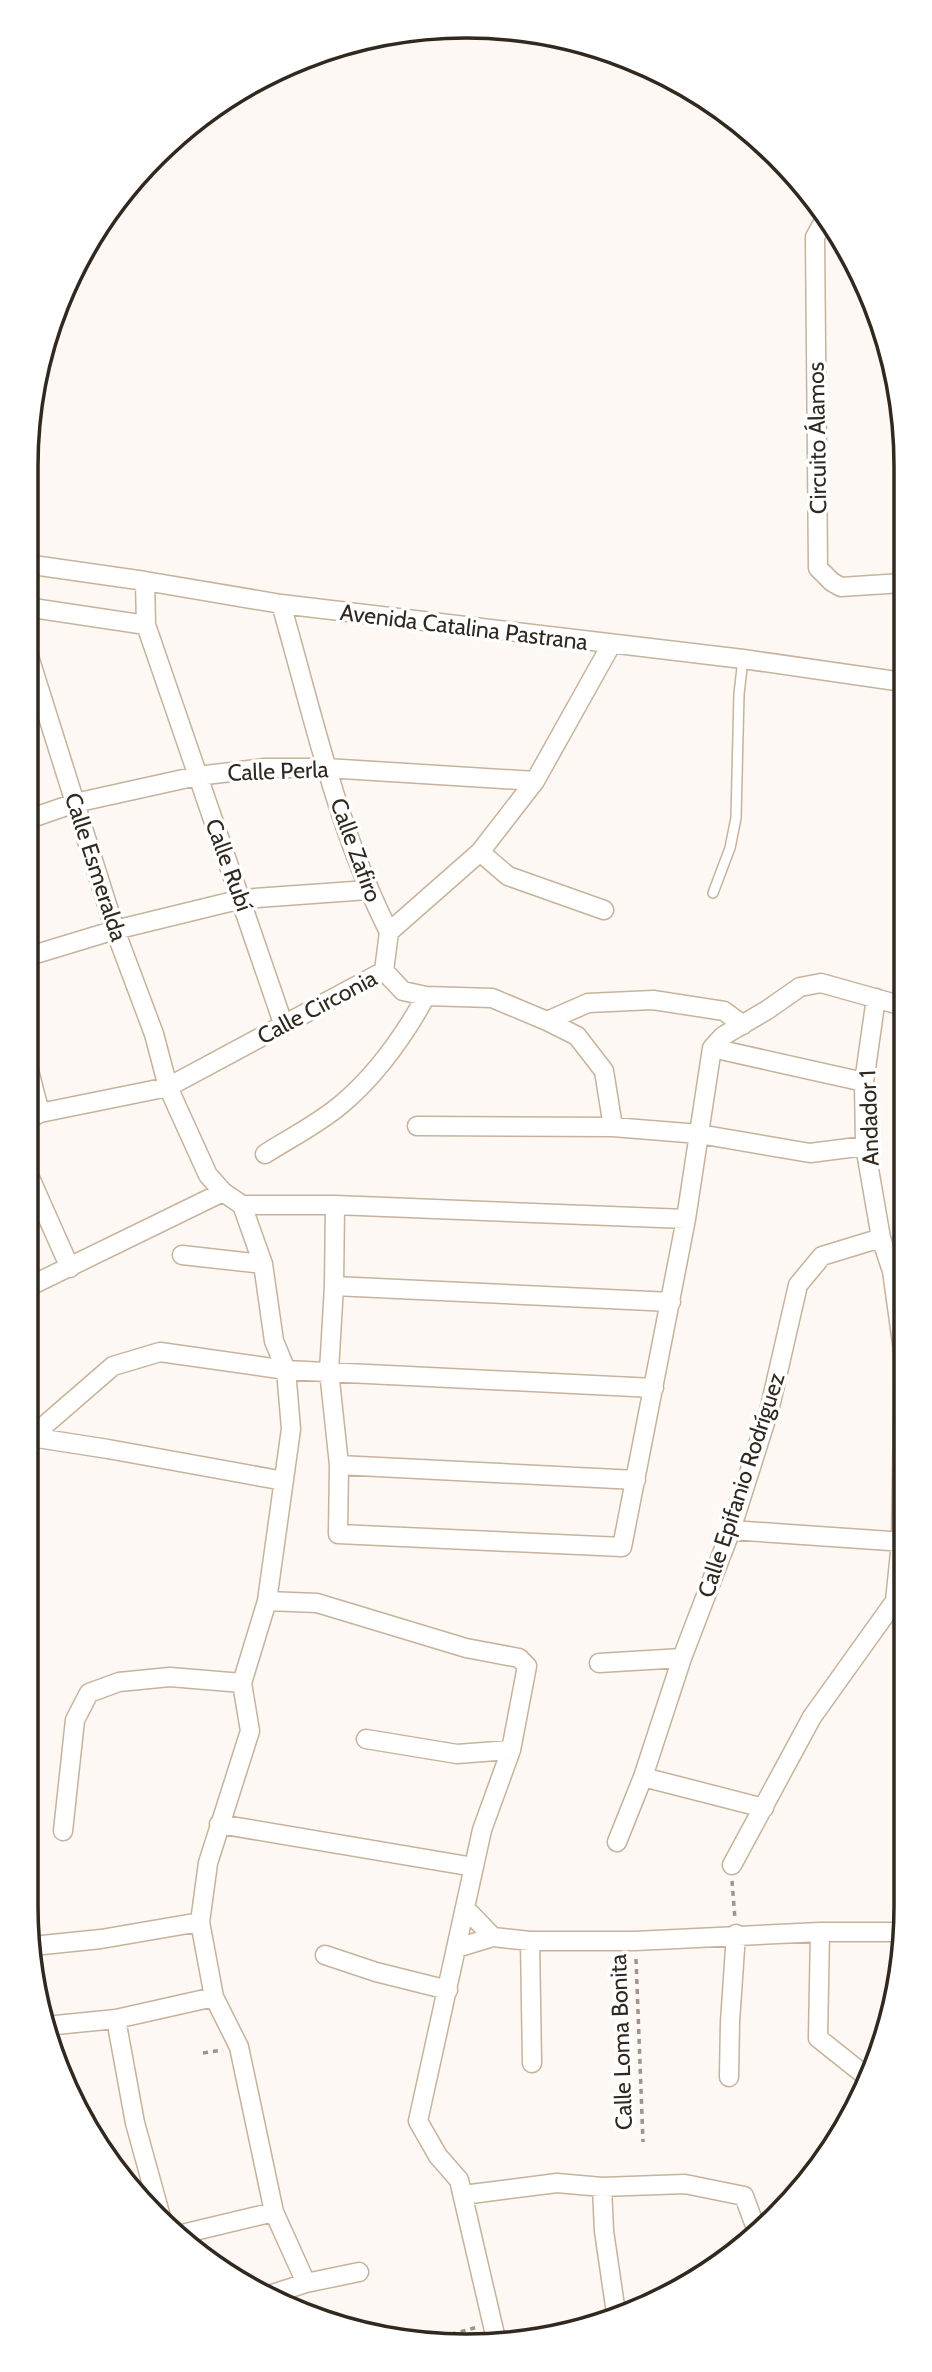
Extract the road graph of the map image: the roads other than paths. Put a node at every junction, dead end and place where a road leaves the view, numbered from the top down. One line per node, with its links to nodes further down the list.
1 (820, 227): 4 (street, Circuito Álamos)
2 (39, 566): 3 (street, Avenida Catalina Pastrana)
3 (145, 581): 5 (street, Avenida Catalina Pastrana); 7 (street, Calle Rubí)
4 (894, 584)
5 (281, 604): 8 (street, Avenida Catalina Pastrana); 12 (street, Calle Zafiro)
6 (39, 609): 7 (street)
7 (146, 625): 13 (street, Calle Rubí)
8 (611, 645): 9 (street, Avenida Catalina Pastrana); 14 (street)
9 (743, 659): 10 (street, Avenida Catalina Pastrana); 19 (lane)
10 (894, 681)
11 (39, 688): 15 (street, Calle Esmeralda)
12 (326, 768): 13 (street, Calle Perla); 14 (street, Calle Perla); 18 (street, Calle Zafiro)
13 (197, 776): 15 (street, Calle Perla); 20 (street, Calle Rubí)
14 (535, 780): 17 (street)
15 (75, 803): 16 (street, Calle Perla); 22 (street, Calle Esmeralda)
16 (39, 815)
17 (480, 852): 21 (street); 23 (street)
18 (368, 890): 20 (street); 23 (street, Calle Zafiro)
19 (713, 893)
20 (242, 899): 22 (street); 31 (street, Calle Rubí)
21 (604, 910)
22 (115, 930): 24 (street); 34 (street, Calle Esmeralda)
23 (389, 932): 25 (street, Calle Circonia)
24 (39, 953)
25 (384, 971): 26 (street); 31 (street, Calle Circonia)
26 (426, 996): 29 (street); 40 (street)
27 (876, 998): 28 (street); 30 (street); 33 (street, Andador 1)
28 (894, 1003)
29 (547, 1021): 30 (street); 37 (street)
30 (743, 1025): 32 (street)
31 (284, 1026): 34 (street, Calle Circonia)
32 (712, 1048): 33 (street); 38 (street)
33 (864, 1082): 39 (street, Andador 1)
34 (168, 1087): 35 (street, Calle Circonia); 41 (street, Calle Esmeralda)
35 (39, 1116)
36 (417, 1126): 37 (street)
37 (613, 1127): 38 (street)
38 (699, 1134): 39 (street); 45 (street)
39 (864, 1146): 46 (street, Andador 1)
40 (265, 1154)
41 (223, 1192): 43 (street); 50 (street)
42 (39, 1198): 50 (street)
43 (242, 1205): 44 (street); 49 (street)
44 (335, 1205): 45 (street); 52 (street)
45 (686, 1219): 53 (street)
46 (881, 1238): 48 (street, Andador 1); 62 (street, Calle Epifanio Rodríguez)
47 (182, 1255): 49 (street)
48 (894, 1262)
49 (263, 1264): 54 (street)
50 (70, 1268): 51 (street)
51 (39, 1283)
52 (334, 1286): 53 (street); 55 (street)
53 (671, 1302): 56 (street)
54 (286, 1370): 55 (street); 57 (street); 61 (street)
55 (329, 1371): 56 (street); 59 (street)
56 (654, 1388): 60 (street)
57 (39, 1432)
58 (39, 1442): 61 (street)
59 (339, 1465): 60 (street); 60 (street)
60 (635, 1480)
61 (284, 1481): 64 (street)
62 (731, 1530): 63 (street); 66 (street, Calle Epifanio Rodríguez)
63 (894, 1542)
64 (267, 1601): 68 (street); 70 (street)
65 (894, 1610): 72 (street)
66 (682, 1658): 67 (street); 71 (street, Calle Epifanio Rodríguez)
67 (599, 1663)
68 (242, 1683): 73 (street); 74 (street)
69 (366, 1740): 70 (street)
70 (511, 1749): 77 (street)
71 (643, 1777): 72 (street); 75 (street, Calle Epifanio Rodríguez)
72 (764, 1808): 76 (street)
73 (219, 1824): 77 (street); 79 (street)
74 (63, 1831)
75 (617, 1842)
76 (732, 1865)
77 (474, 1867): 78 (street)
78 (466, 1908): 83 (street); 86 (street)
79 (200, 1922): 85 (street); 89 (street)
80 (820, 1931): 81 (street); 82 (street); 93 (street)
81 (893, 1932)
82 (736, 1934): 84 (street); 94 (street)
83 (493, 1937): 84 (street); 86 (street)
84 (530, 1941): 92 (street)
85 (40, 1945)
86 (457, 1948): 88 (street)
87 (325, 1955): 88 (street)
88 (448, 1990): 95 (street)
89 (214, 1997): 90 (street); 98 (street)
90 (116, 2019): 91 (street); 97 (street)
91 (55, 2025)
92 (532, 2063)
93 (860, 2072)
94 (729, 2077)
95 (461, 2187): 96 (street); 105 (street)
96 (602, 2187): 99 (street); 104 (street)
97 (156, 2200)
98 (274, 2212): 100 (street); 102 (street)
99 (753, 2222)
100 (190, 2232)
101 (359, 2272): 102 (street)
102 (306, 2283): 103 (street)
103 (281, 2291)
104 (615, 2307)
105 (495, 2331)

